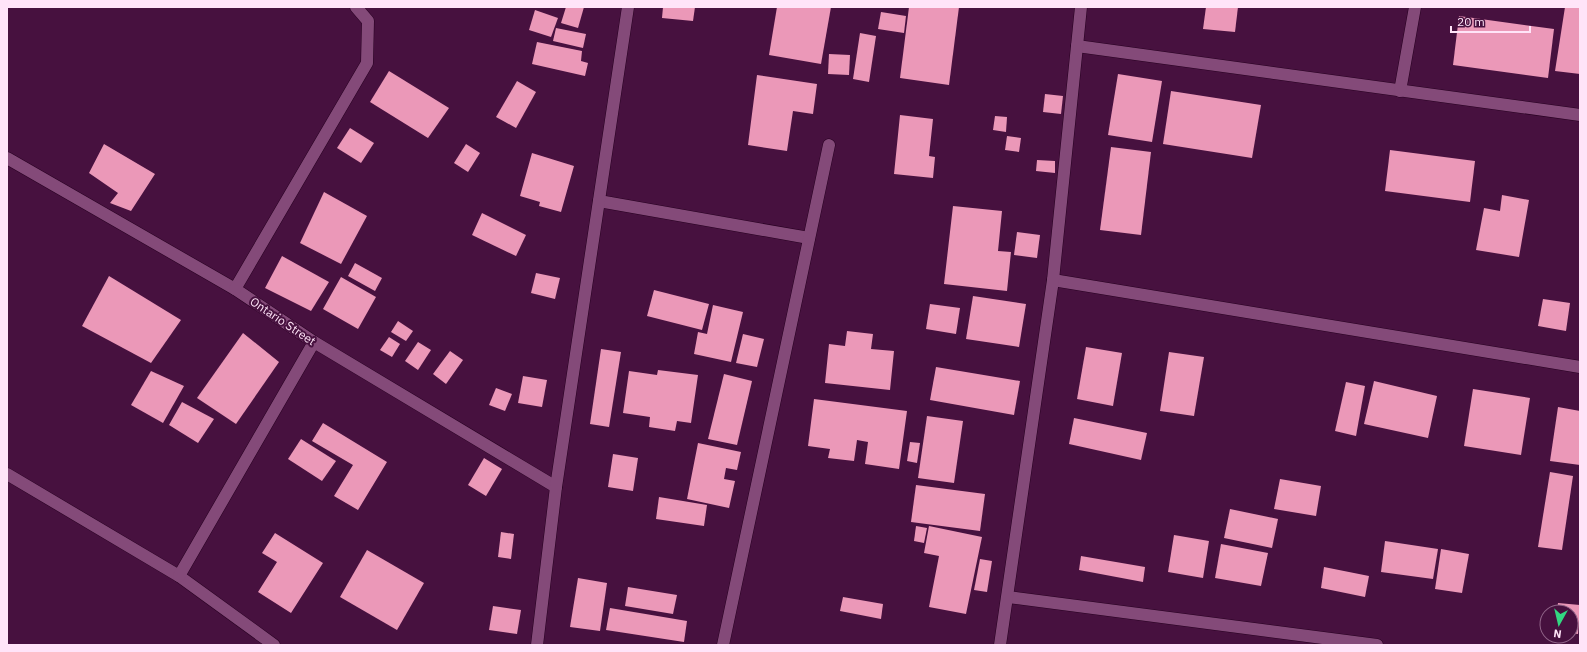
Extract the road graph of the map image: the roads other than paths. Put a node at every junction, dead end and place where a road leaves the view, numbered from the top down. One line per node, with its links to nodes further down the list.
1 (356, 7): 13 (street)
2 (628, 7): 10 (street)
3 (1081, 7): 5 (street)
4 (1415, 7): 6 (street)
5 (1077, 46): 6 (street); 12 (street)
6 (1400, 91): 7 (street)
7 (1580, 116)
8 (829, 145): 11 (street)
9 (7, 158): 13 (street, Ontario Street)
10 (599, 201): 11 (street); 17 (street)
11 (809, 238): 22 (street)
12 (1053, 280): 15 (street); 19 (street)
13 (235, 289): 14 (street, Ontario Street)
14 (314, 342): 17 (street, Ontario Street); 18 (street)
15 (1580, 367)
16 (7, 474): 18 (street)
17 (556, 487): 21 (street)
18 (178, 576): 20 (street)
19 (1008, 597): 23 (street); 24 (street)
20 (274, 645)
21 (538, 645)
22 (723, 645)
23 (1000, 645)
24 (1377, 645)

